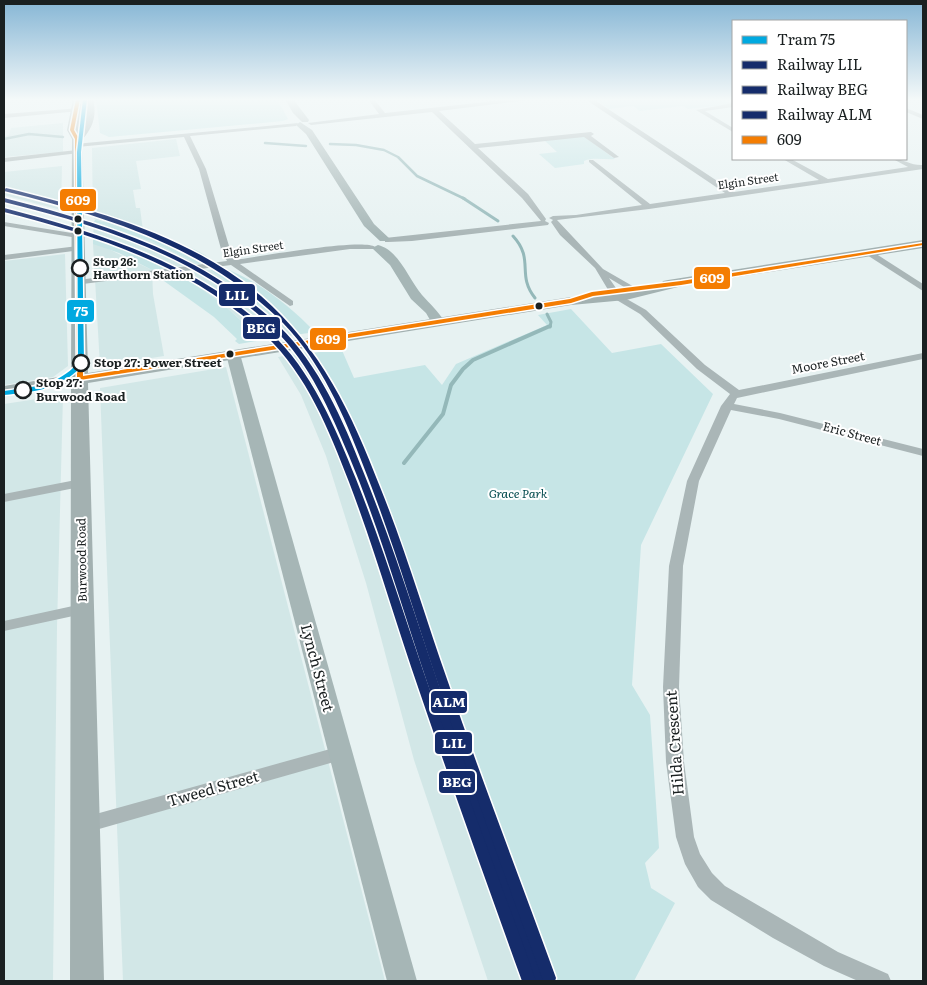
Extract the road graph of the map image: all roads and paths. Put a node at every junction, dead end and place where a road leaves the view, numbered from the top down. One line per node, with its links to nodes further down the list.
1 (77, 145): 9 (street); 20 (main road, Burwood Road)
2 (193, 145): 19 (street)
3 (317, 145): 21 (street)
4 (484, 145): 7 (street)
5 (601, 145): 8 (street)
6 (657, 145): 15 (street)
7 (474, 146): 17 (street)
8 (616, 158)
9 (4, 160)
10 (788, 160): 14 (street)
11 (899, 160): 13 (street)
12 (591, 161): 16 (street)
13 (920, 168): 14 (street, Elgin Street)
14 (827, 182): 15 (street, Elgin Street)
15 (734, 195): 16 (street, Elgin Street)
16 (649, 207): 17 (street, Elgin Street)
17 (549, 221): 21 (street, Elgin Street); 27 (street)
18 (4, 224): 20 (street)
19 (223, 236): 25 (street); 26 (street)
20 (78, 239): 24 (street); 29 (main road, Burwood Road)
21 (380, 243): 25 (street, Elgin Street); 35 (street)
22 (923, 244): 23 (main road)
23 (867, 253): 30 (street); 31 (main road)
24 (4, 258)
25 (245, 261): 26 (street, Elgin Street); 28 (street)
26 (234, 263): 28 (street); 29 (street, Elgin Street)
27 (598, 267): 31 (street); 32 (street)
28 (260, 281): 33 (street)
29 (78, 285): 38 (main road, Burwood Road)
30 (923, 288)
31 (634, 291): 32 (main road); 34 (street)
32 (616, 294): 34 (street); 35 (main road)
33 (290, 303)
34 (643, 312): 40 (street)
35 (434, 322): 36 (main road)
36 (233, 354): 38 (main road); 46 (street, Lynch Street)
37 (923, 356): 40 (street, Moore Street)
38 (80, 378): 39 (main road); 42 (main road, Burwood Road)
39 (4, 392)
40 (732, 400): 41 (street, Eric Street); 50 (street, Hilda Crescent)
41 (923, 453)
42 (81, 483): 43 (street); 44 (main road, Burwood Road)
43 (4, 498)
44 (82, 609): 45 (street); 47 (main road, Burwood Road)
45 (4, 626)
46 (340, 753): 47 (street, Tweed Street); 49 (street, Lynch Street)
47 (85, 825): 48 (main road, Burwood Road)
48 (87, 981)
49 (402, 981)
50 (881, 981)

